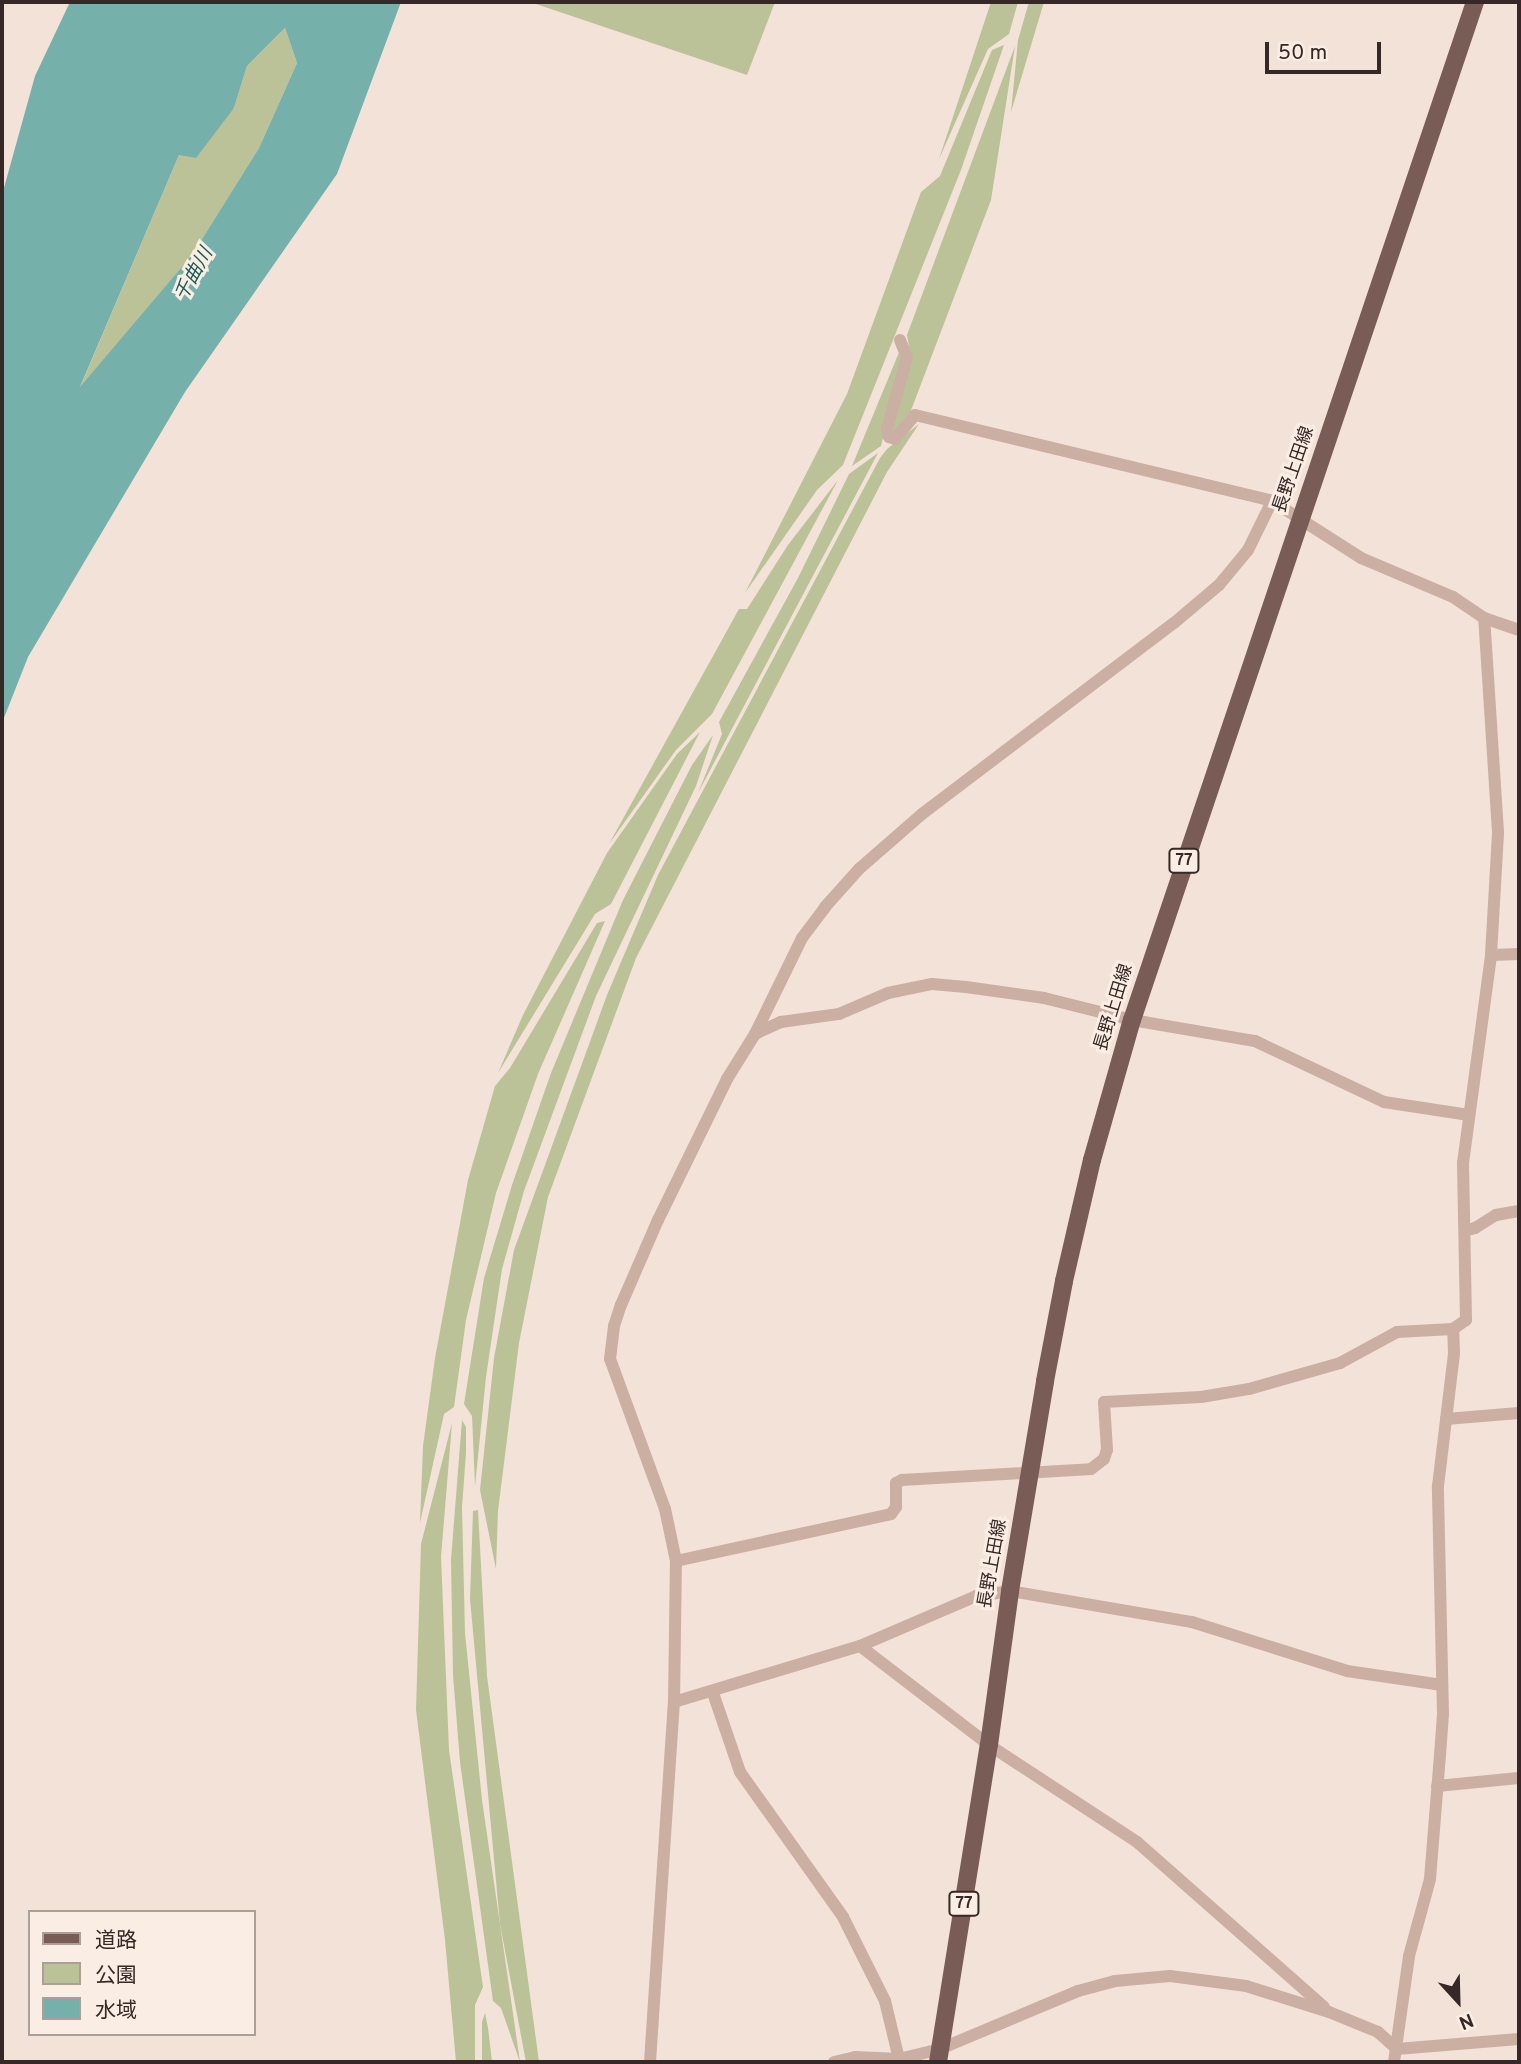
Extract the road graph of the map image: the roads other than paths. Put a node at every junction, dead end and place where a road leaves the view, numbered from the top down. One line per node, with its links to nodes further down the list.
1 (1475, 2): 4 (main road, 長野上田線 / 77)
2 (900, 340): 3 (street)
3 (1272, 501): 4 (street); 10 (street)
4 (1300, 518): 5 (street); 9 (main road, 長野上田線 / 77)
5 (1484, 618): 6 (street); 8 (street)
6 (1519, 630)
7 (1519, 954): 8 (street)
8 (1491, 955): 11 (street)
9 (1132, 1020): 10 (street); 11 (street); 17 (main road, 長野上田線 / 77)
10 (755, 1034): 18 (street)
11 (1469, 1115): 13 (street)
12 (1519, 1211): 13 (street)
13 (1467, 1230): 14 (street)
14 (1453, 1329): 16 (street); 17 (street)
15 (1519, 1413): 16 (street)
16 (1446, 1419): 21 (street)
17 (1032, 1471): 18 (street); 19 (main road, 長野上田線 / 77)
18 (676, 1560): 23 (street)
19 (1010, 1591): 20 (street); 21 (street); 24 (main road, 長野上田線 / 77)
20 (860, 1646): 22 (street); 24 (street)
21 (1442, 1685): 26 (street)
22 (713, 1693): 23 (street); 31 (street)
23 (674, 1702): 33 (street)
24 (989, 1745): 27 (street); 30 (main road, 長野上田線 / 77)
25 (1519, 1778): 26 (street)
26 (1437, 1786): 29 (street)
27 (1329, 2012): 29 (street); 30 (street)
28 (1519, 2039): 29 (street)
29 (1397, 2049): 35 (street)
30 (939, 2055): 31 (street)
31 (899, 2059): 32 (street)
32 (883, 2060): 34 (street)
33 (650, 2062)
34 (834, 2062)
35 (1394, 2062)

